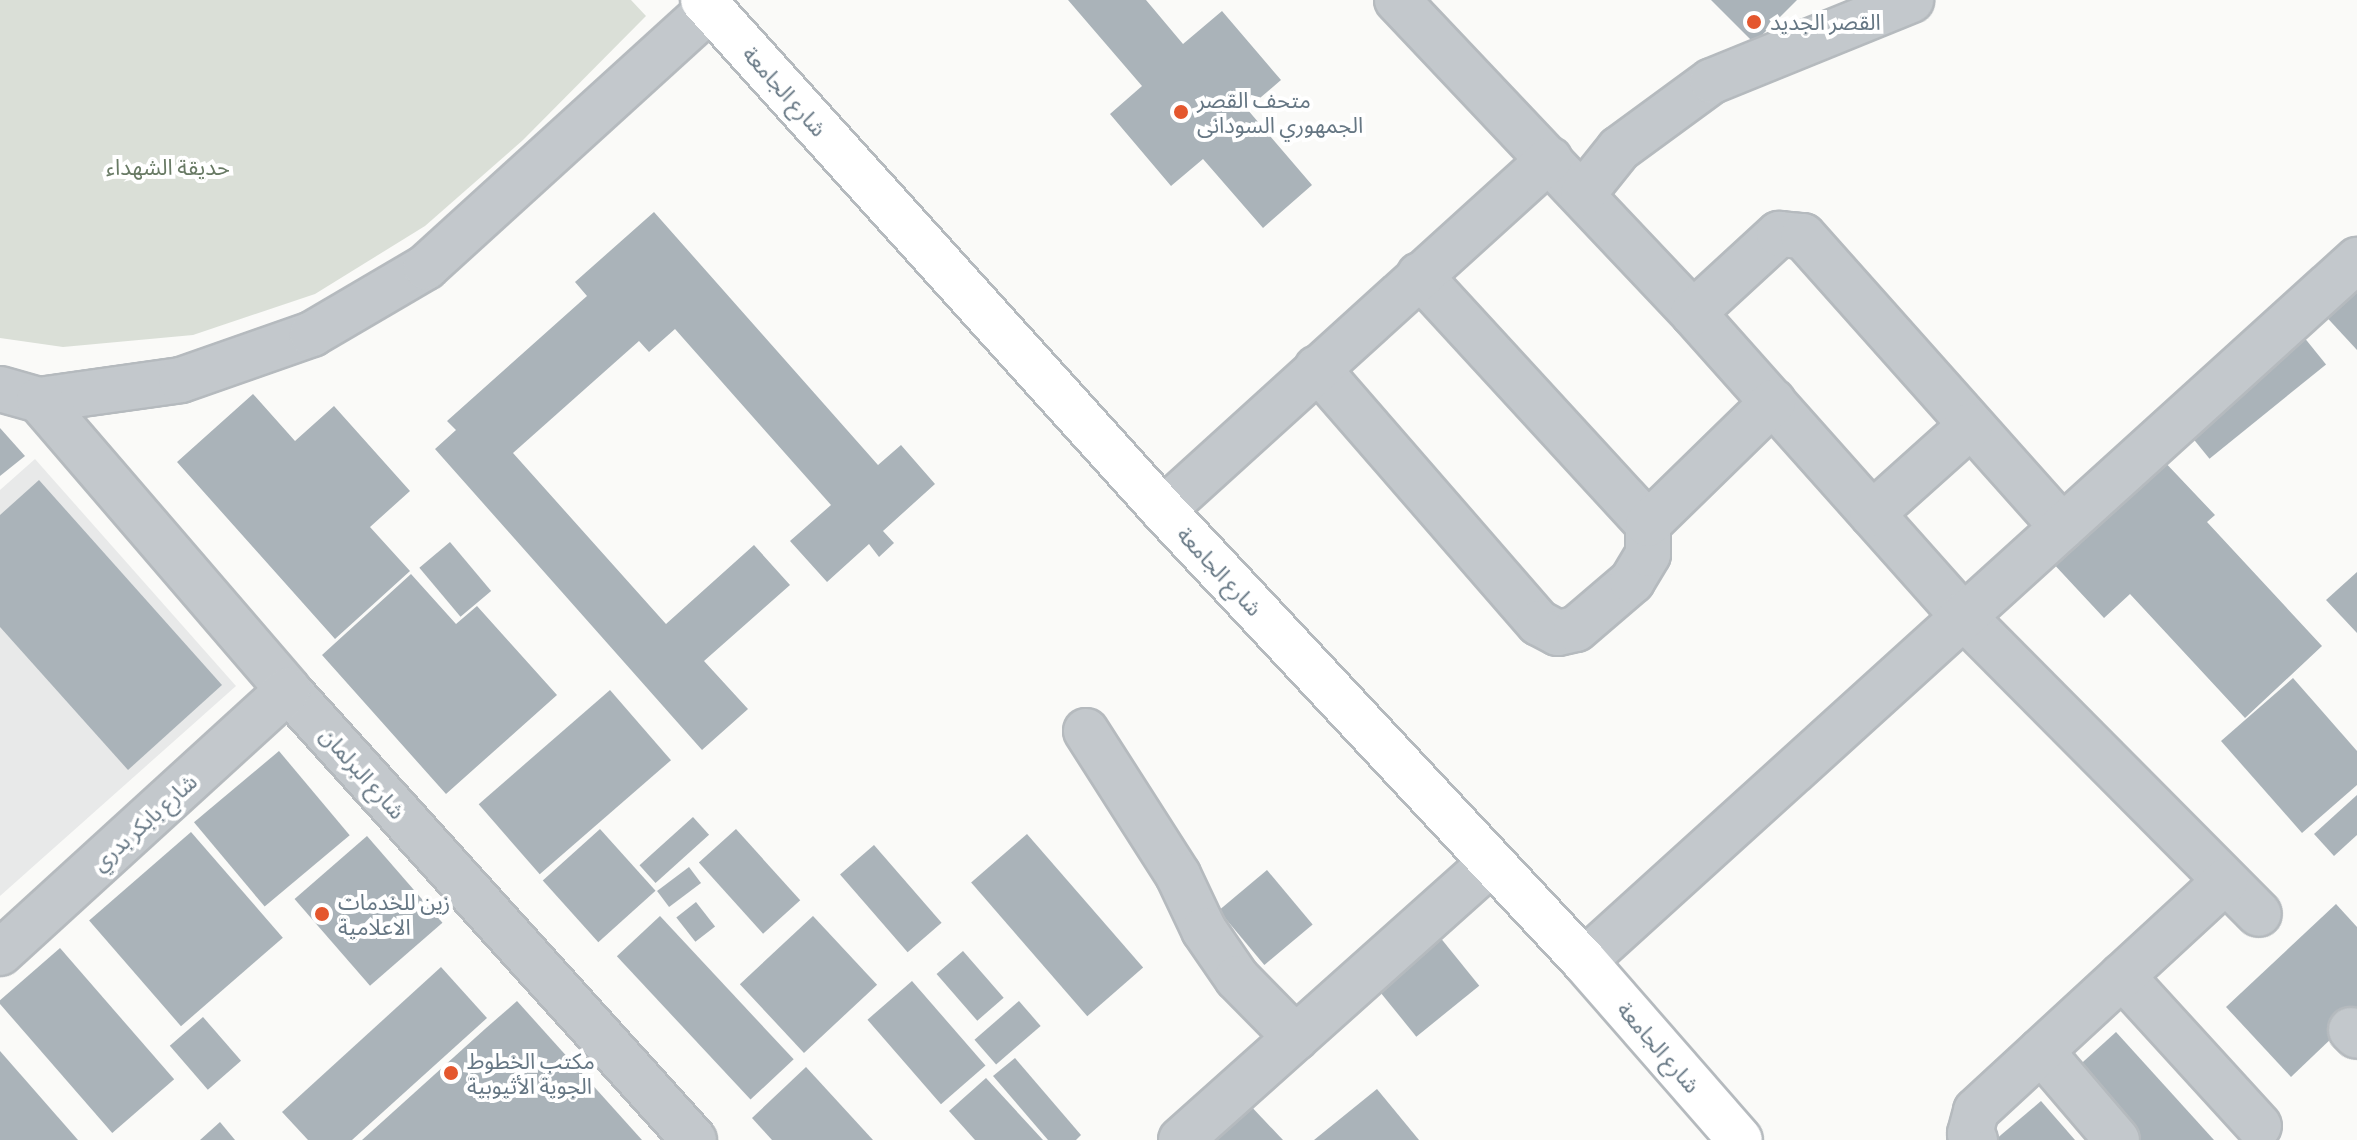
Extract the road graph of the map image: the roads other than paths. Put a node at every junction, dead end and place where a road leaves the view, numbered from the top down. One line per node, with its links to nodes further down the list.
1 (1397, 0): 6 (street)
2 (1820, 0): 5 (street)
3 (1911, 0): 5 (street)
4 (706, 4): 12 (street); 15 (main road, شارع الجامعة)
5 (1791, 45): 7 (street)
6 (1550, 159): 7 (street); 9 (street)
7 (1583, 194): 10 (street)
8 (2357, 260): 18 (street)
9 (1419, 275): 11 (street); 17 (street)
10 (1693, 313): 13 (street); 14 (street)
11 (1317, 368): 15 (street); 17 (street)
12 (20, 395): 20 (street, شارع البرلمان)
13 (1773, 402): 16 (street); 17 (street)
14 (1970, 426): 16 (street); 18 (street)
15 (1163, 510): 22 (main road, شارع الجامعة)
16 (1872, 514): 19 (street)
17 (1648, 524)
18 (2062, 527): 19 (street)
19 (1962, 615): 23 (street); 26 (street)
20 (288, 690): 25 (street, شارع بابكر بدري); 31 (street, شارع البرلمان)
21 (1086, 731): 28 (street)
22 (1490, 864): 26 (main road, شارع الجامعة); 28 (street)
23 (2225, 881): 24 (street); 27 (street)
24 (2259, 914)
25 (0, 953)
26 (1584, 961): 33 (main road, شارع الجامعة)
27 (2122, 976): 29 (street); 30 (street)
28 (1296, 1038): 32 (street)
29 (2041, 1051): 34 (street); 35 (street)
30 (2259, 1126)
31 (694, 1140)
32 (1181, 1140)
33 (1740, 1140)
34 (1975, 1140)
35 (2117, 1140)

